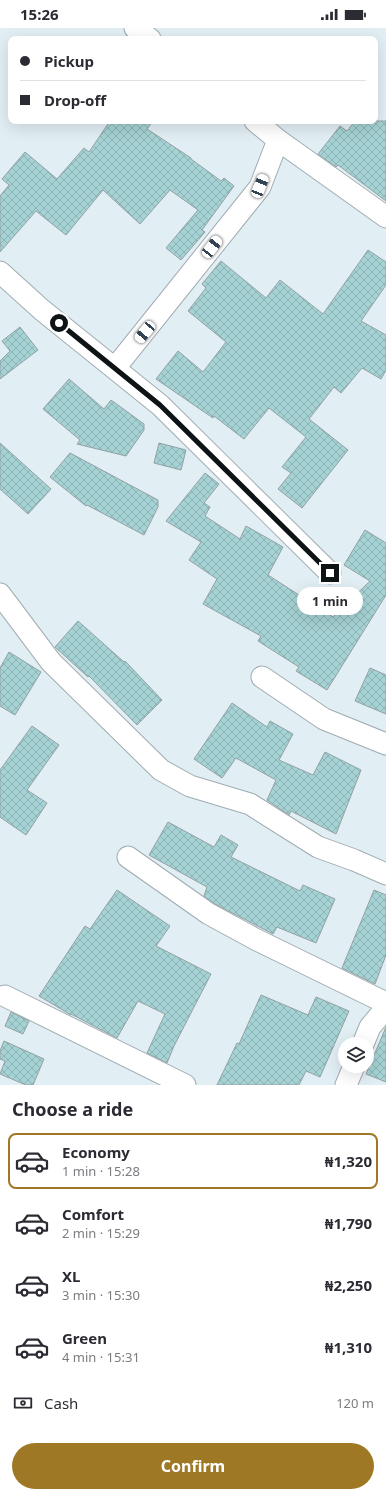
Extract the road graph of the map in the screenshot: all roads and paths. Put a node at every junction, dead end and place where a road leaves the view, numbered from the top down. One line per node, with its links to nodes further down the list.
1 (135, 28): 2 (street)
2 (146, 36)
3 (259, 124): 4 (street)
4 (278, 140): 5 (street); 7 (street)
5 (386, 217)
6 (0, 272): 7 (street)
7 (115, 368): 8 (street)
8 (330, 573)
9 (0, 594): 13 (street)
10 (262, 677): 11 (street)
11 (386, 744)
12 (128, 857): 15 (street)
13 (386, 874)
14 (5, 996): 19 (street)
15 (386, 1003)
16 (386, 1008): 17 (street)
17 (373, 1034)
18 (351, 1073): 20 (street)
19 (184, 1085)
20 (346, 1085)

